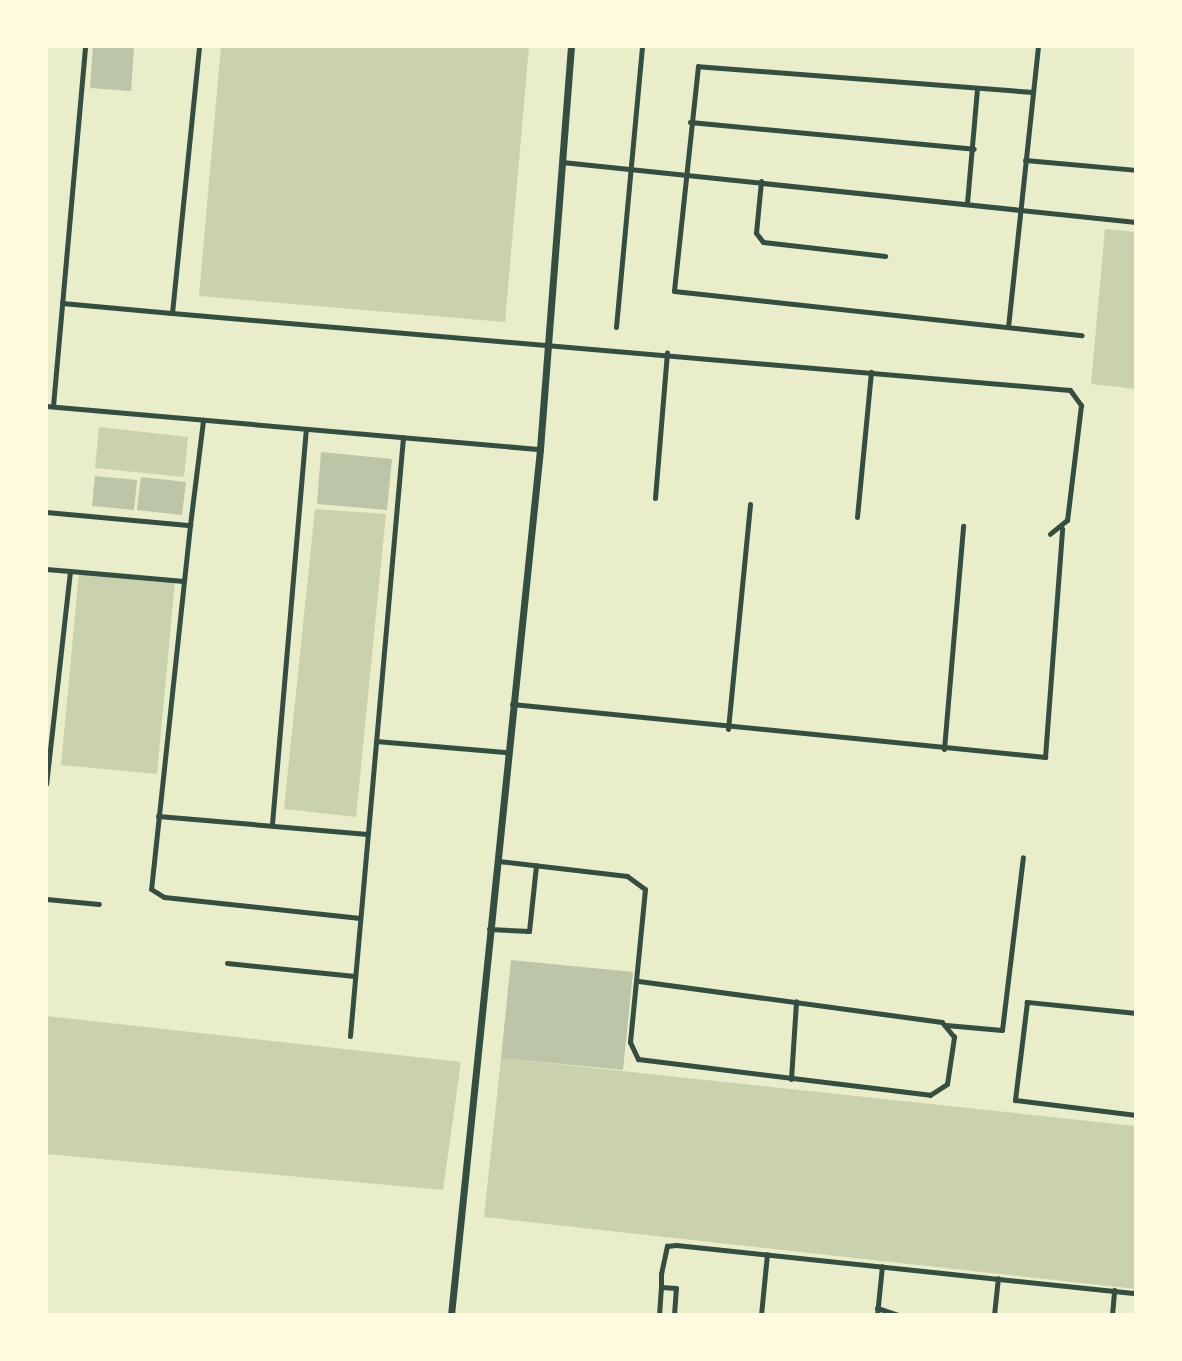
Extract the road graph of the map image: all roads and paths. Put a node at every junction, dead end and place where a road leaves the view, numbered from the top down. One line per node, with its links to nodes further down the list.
1 (85, 46): 20 (street)
2 (199, 46): 21 (street)
3 (571, 46): 11 (street)
4 (642, 46): 12 (street)
5 (1038, 46): 7 (street)
6 (977, 88): 7 (street); 8 (street); 9 (street)
7 (1033, 92): 10 (street)
8 (690, 122): 9 (street); 14 (street)
9 (974, 149): 16 (street)
10 (1025, 160): 13 (street); 17 (street)
11 (562, 162): 12 (street); 25 (street)
12 (631, 169): 14 (street); 22 (street)
13 (1136, 170)
14 (685, 174): 15 (street); 23 (street)
15 (761, 181): 16 (street); 19 (street)
16 (967, 203): 17 (street)
17 (1019, 208): 18 (street); 23 (street)
18 (1136, 222)
19 (885, 256)
20 (62, 303): 21 (street); 28 (street)
21 (172, 313): 25 (street)
22 (616, 327)
23 (1008, 327): 24 (street)
24 (1082, 335)
25 (548, 343): 26 (street); 32 (street)
26 (667, 352): 27 (street); 33 (street)
27 (871, 372): 36 (street); 39 (street)
28 (50, 406): 29 (street)
29 (203, 419): 30 (street); 37 (street)
30 (306, 429): 31 (street); 52 (street)
31 (403, 437): 32 (street); 47 (street)
32 (540, 449): 44 (street)
33 (655, 498)
34 (750, 504): 46 (street)
35 (46, 512): 37 (street)
36 (857, 517)
37 (190, 525): 43 (street)
38 (963, 526): 48 (street)
39 (1062, 529): 40 (street); 48 (street)
40 (1050, 534)
41 (46, 569): 42 (street)
42 (70, 571): 43 (street); 45 (street)
43 (184, 581): 51 (street)
44 (511, 704): 46 (street); 49 (street)
45 (49, 727): 50 (street)
46 (728, 729): 48 (street)
47 (376, 741): 49 (street); 53 (street)
48 (944, 749)
49 (505, 752): 55 (street)
50 (46, 784)
51 (158, 816): 52 (street); 59 (street)
52 (272, 824): 53 (street)
53 (367, 834): 59 (street)
54 (1023, 857): 66 (street)
55 (494, 861): 56 (street); 60 (street)
56 (536, 865): 60 (street); 63 (street)
57 (46, 899): 58 (street)
58 (99, 904)
59 (360, 918): 62 (street)
60 (488, 929): 77 (street)
61 (227, 963): 62 (street)
62 (354, 976): 67 (street)
63 (637, 981): 64 (street); 68 (street)
64 (796, 1001): 66 (street); 68 (street)
65 (1136, 1013): 69 (street)
66 (946, 1025): 68 (street)
67 (350, 1036)
68 (791, 1079)
69 (1136, 1115)
70 (767, 1254): 71 (street); 73 (street); 80 (street)
71 (882, 1266): 72 (street); 76 (street)
72 (998, 1278): 74 (street); 82 (street)
73 (661, 1287): 78 (street); 79 (street)
74 (1114, 1290): 75 (street); 83 (street)
75 (1136, 1293)
76 (877, 1312): 81 (street)
77 (451, 1315)
78 (659, 1315)
79 (674, 1315)
80 (761, 1315)
81 (898, 1315)
82 (994, 1315)
83 (1112, 1315)

